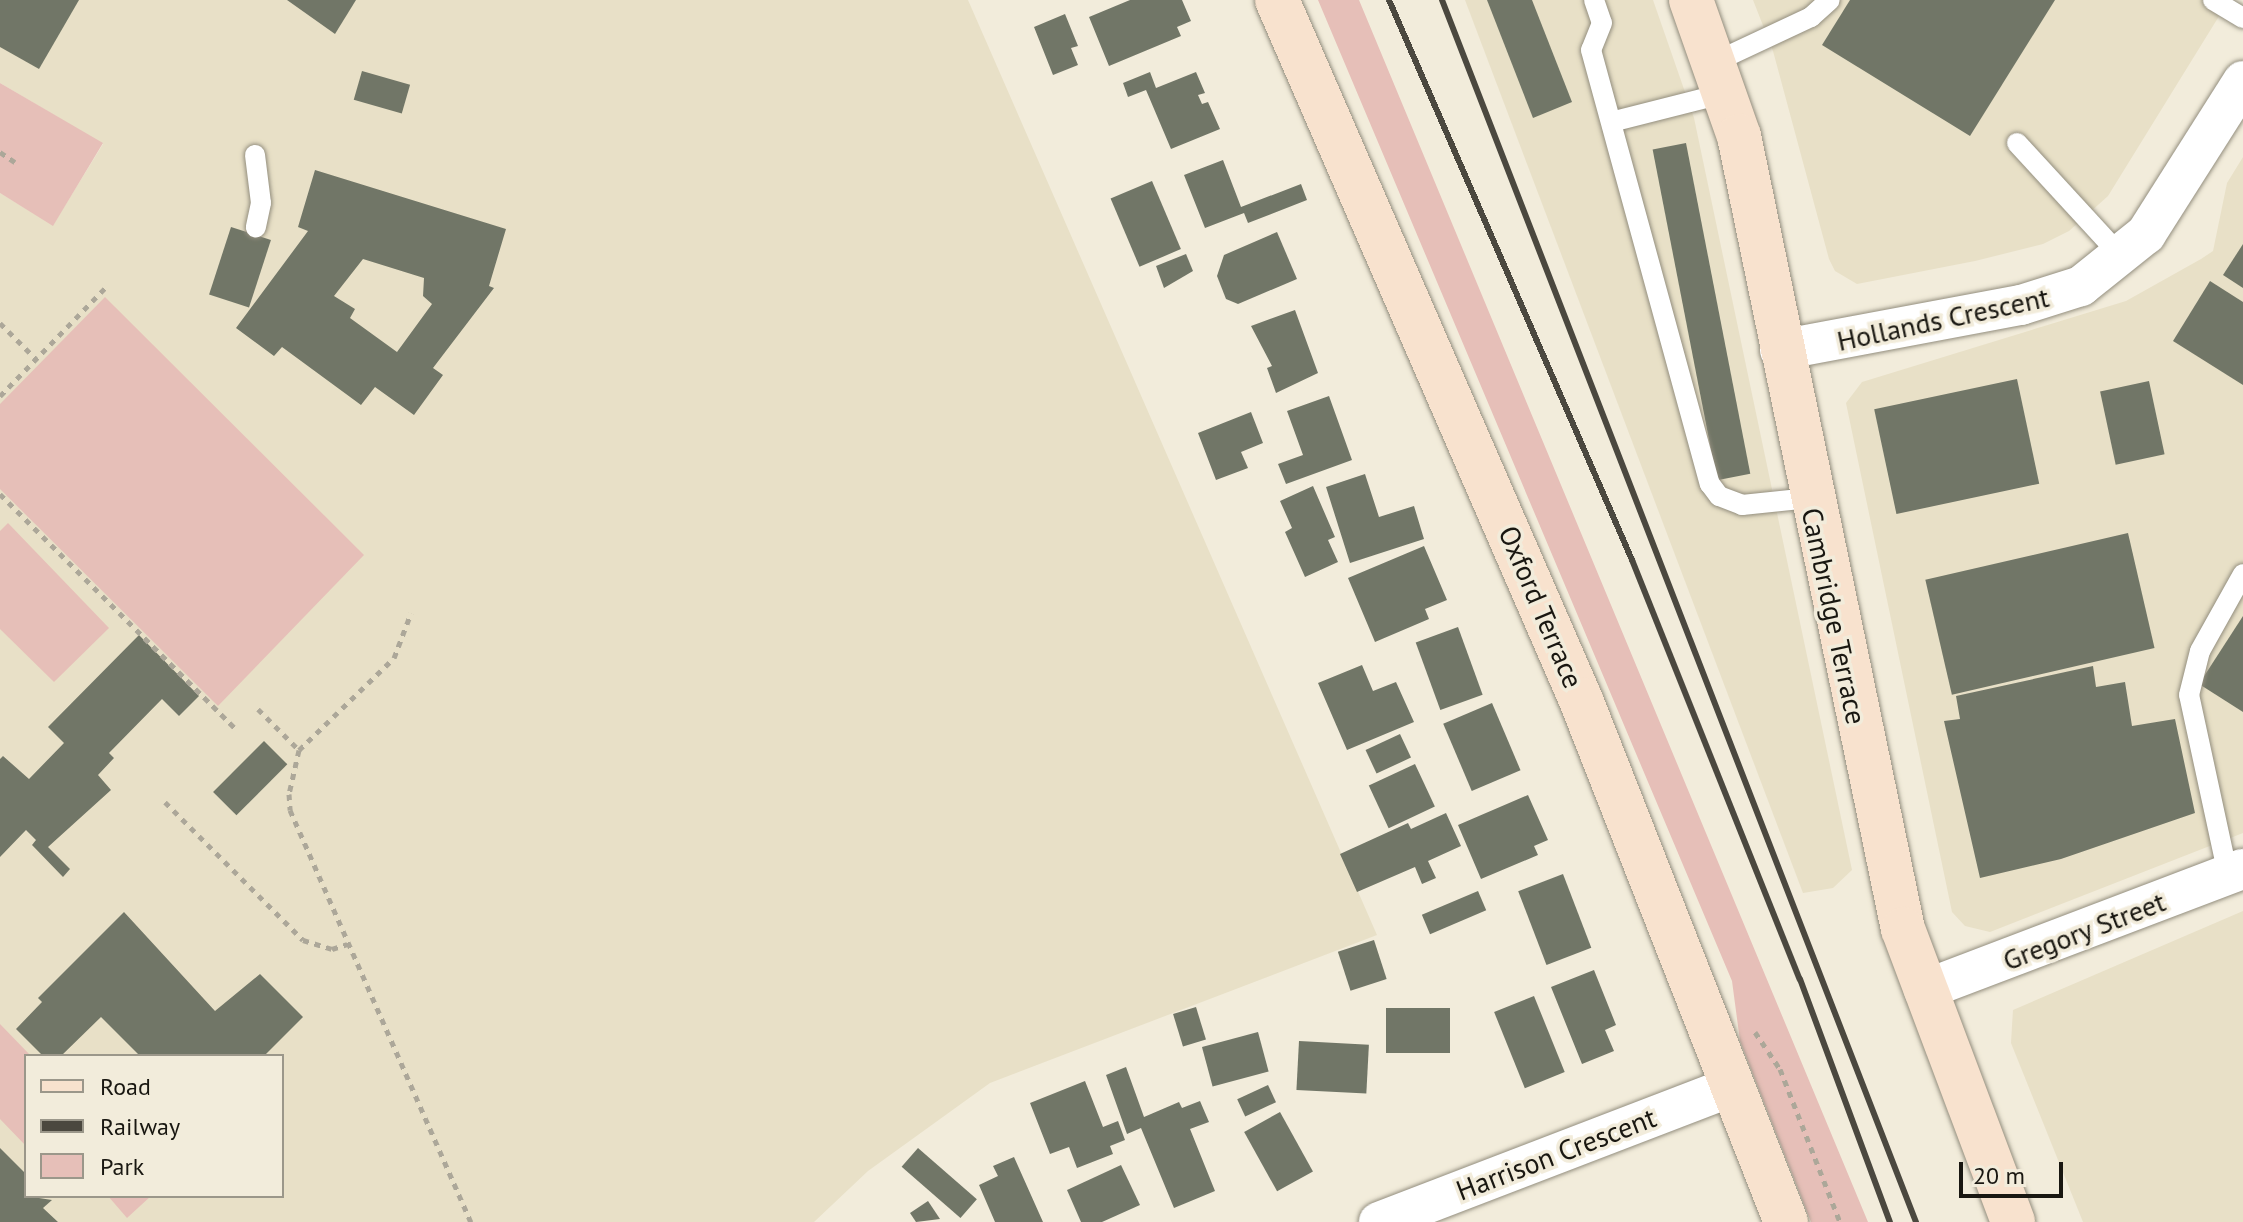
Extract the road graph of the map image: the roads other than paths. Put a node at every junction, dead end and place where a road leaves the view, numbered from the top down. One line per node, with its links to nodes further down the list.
1 (1277, 0): 19 (street, Oxford Terrace)
2 (1594, 0): 9 (lane)
3 (1691, 0): 7 (street, Cambridge Terrace)
4 (1830, 0): 7 (lane)
5 (2213, 0): 6 (lane)
6 (2243, 18)
7 (1720, 78): 9 (lane); 14 (street, Cambridge Terrace)
8 (2243, 81): 13 (street, Hollands Crescent)
9 (1615, 121): 15 (lane)
10 (2017, 143): 13 (lane)
11 (255, 155): 12 (lane)
12 (256, 227)
13 (2122, 257): 14 (street, Hollands Crescent)
14 (1780, 350): 15 (street, Cambridge Terrace)
15 (1810, 498): 18 (street, Cambridge Terrace)
16 (2243, 574): 17 (lane)
17 (2236, 872): 18 (street, Gregory Street)
18 (1924, 990): 22 (street, Cambridge Terrace)
19 (1734, 1086): 20 (street, Harrison Crescent); 21 (street, Oxford Terrace)
20 (1379, 1222)
21 (1786, 1222)
22 (2013, 1222)

